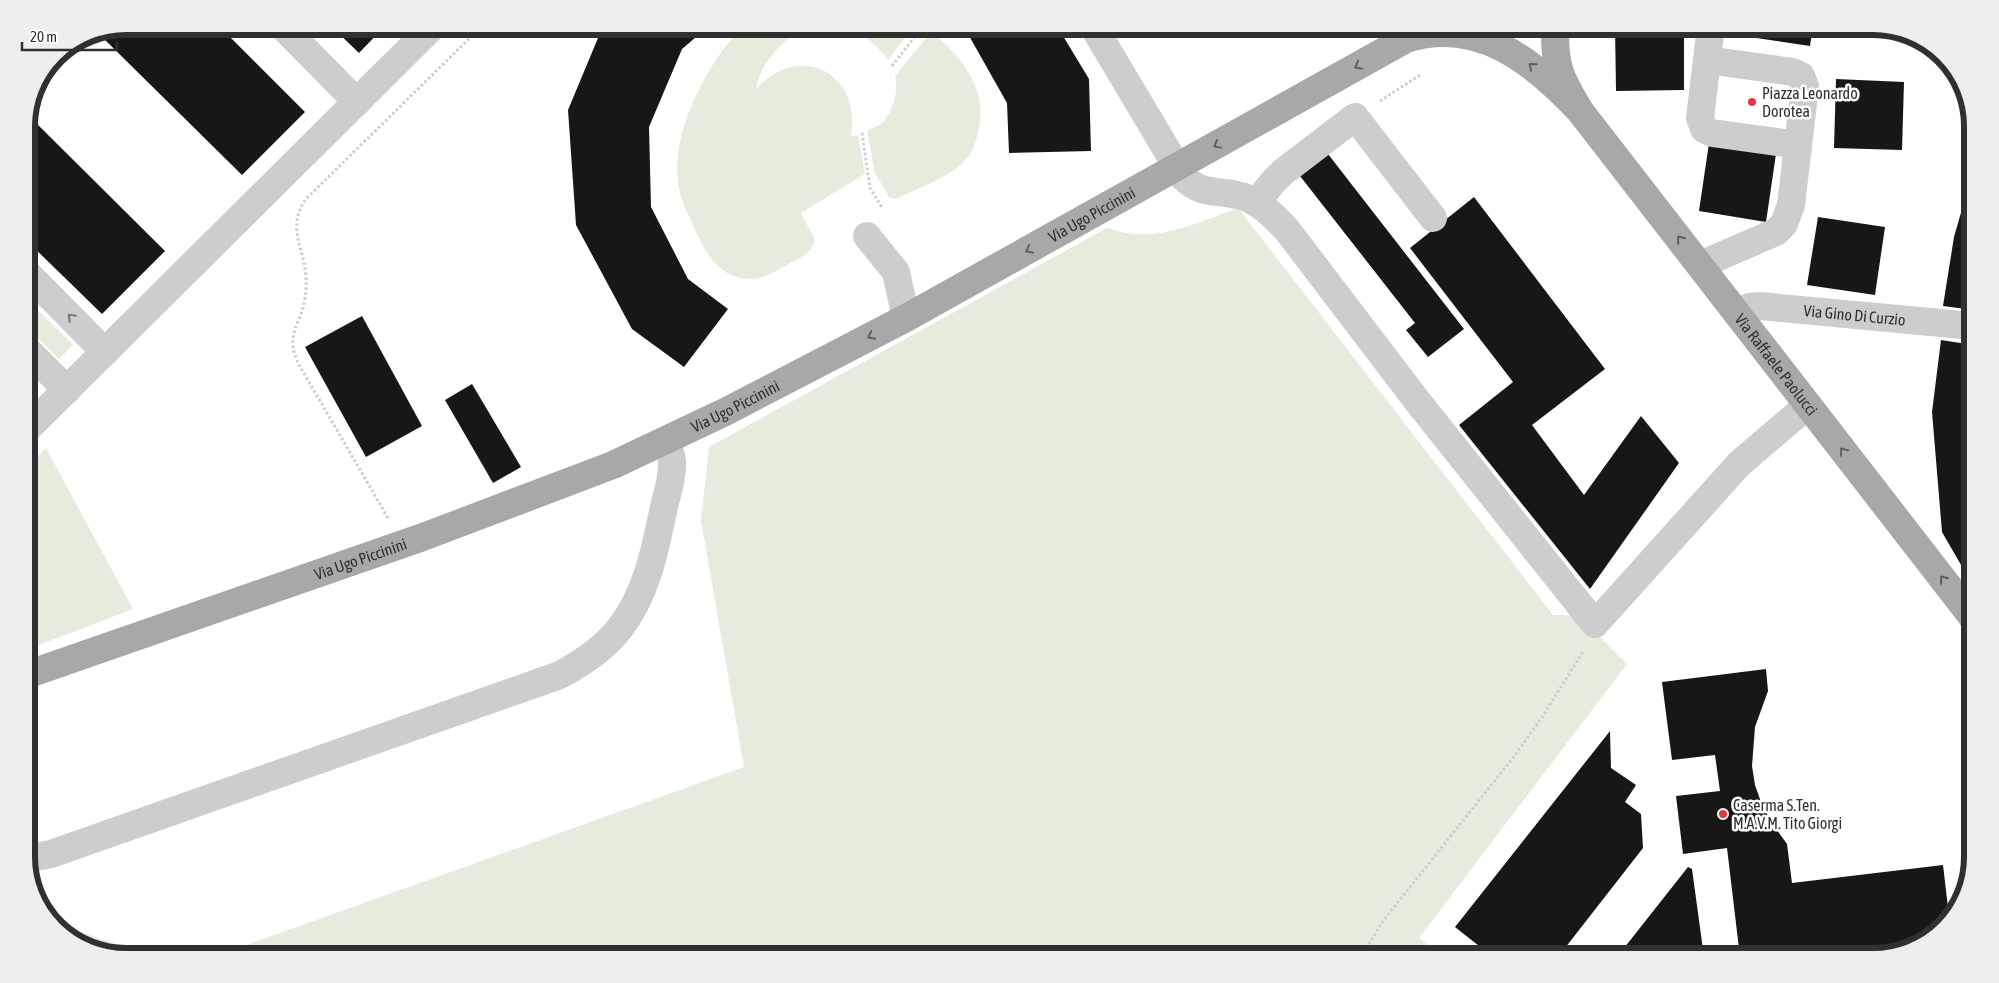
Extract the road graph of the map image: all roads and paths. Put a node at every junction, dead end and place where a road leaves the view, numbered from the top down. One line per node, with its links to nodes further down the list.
1 (291, 35): 14 (street)
2 (425, 35): 14 (street)
3 (473, 35): 33 (path)
4 (916, 35): 12 (path)
5 (1098, 35): 19 (street)
6 (1409, 35): 19 (main road, Via Ugo Piccinini, one-way to 19)
7 (1469, 35): 10 (main road, Via Ugo Piccinini)
8 (1555, 35): 15 (main road, Via Raffaele Paolucci)
9 (1710, 35): 11 (street)
10 (1490, 42): 15 (main road, Via Raffaele Paolucci, one-way to 10)
11 (1707, 60): 18 (street); 18 (street)
12 (892, 66)
13 (1420, 76): 16 (path)
14 (357, 102): 27 (street)
15 (1580, 111): 23 (main road, Via Raffaele Paolucci, one-way to 15)
16 (1355, 118): 20 (street); 22 (street)
17 (862, 134): 21 (path)
18 (1798, 145): 23 (street)
19 (1176, 168): 20 (street); 32 (main road, Via Ugo Piccinini, one-way to 32)
20 (1256, 203): 35 (street)
21 (887, 216)
22 (1433, 218)
23 (1700, 265): 25 (main road, Via Raffaele Paolucci)
24 (35, 281): 27 (street, one-way to 24)
25 (1738, 314): 26 (street, Via Gino Di Curzio); 30 (main road, Via Raffaele Paolucci)
26 (1964, 325)
27 (106, 352): 29 (street)
28 (35, 358): 29 (street)
29 (67, 390): 31 (street)
30 (1808, 405): 34 (main road, Via Raffaele Paolucci, one-way to 30); 35 (street)
31 (35, 421)
32 (665, 441): 33 (main road, Via Ugo Piccinini); 37 (street)
33 (404, 544): 36 (main road, Via Ugo Piccinini)
34 (1964, 606)
35 (1595, 624): 38 (path)
36 (35, 672)
37 (35, 857)
38 (1367, 948)

